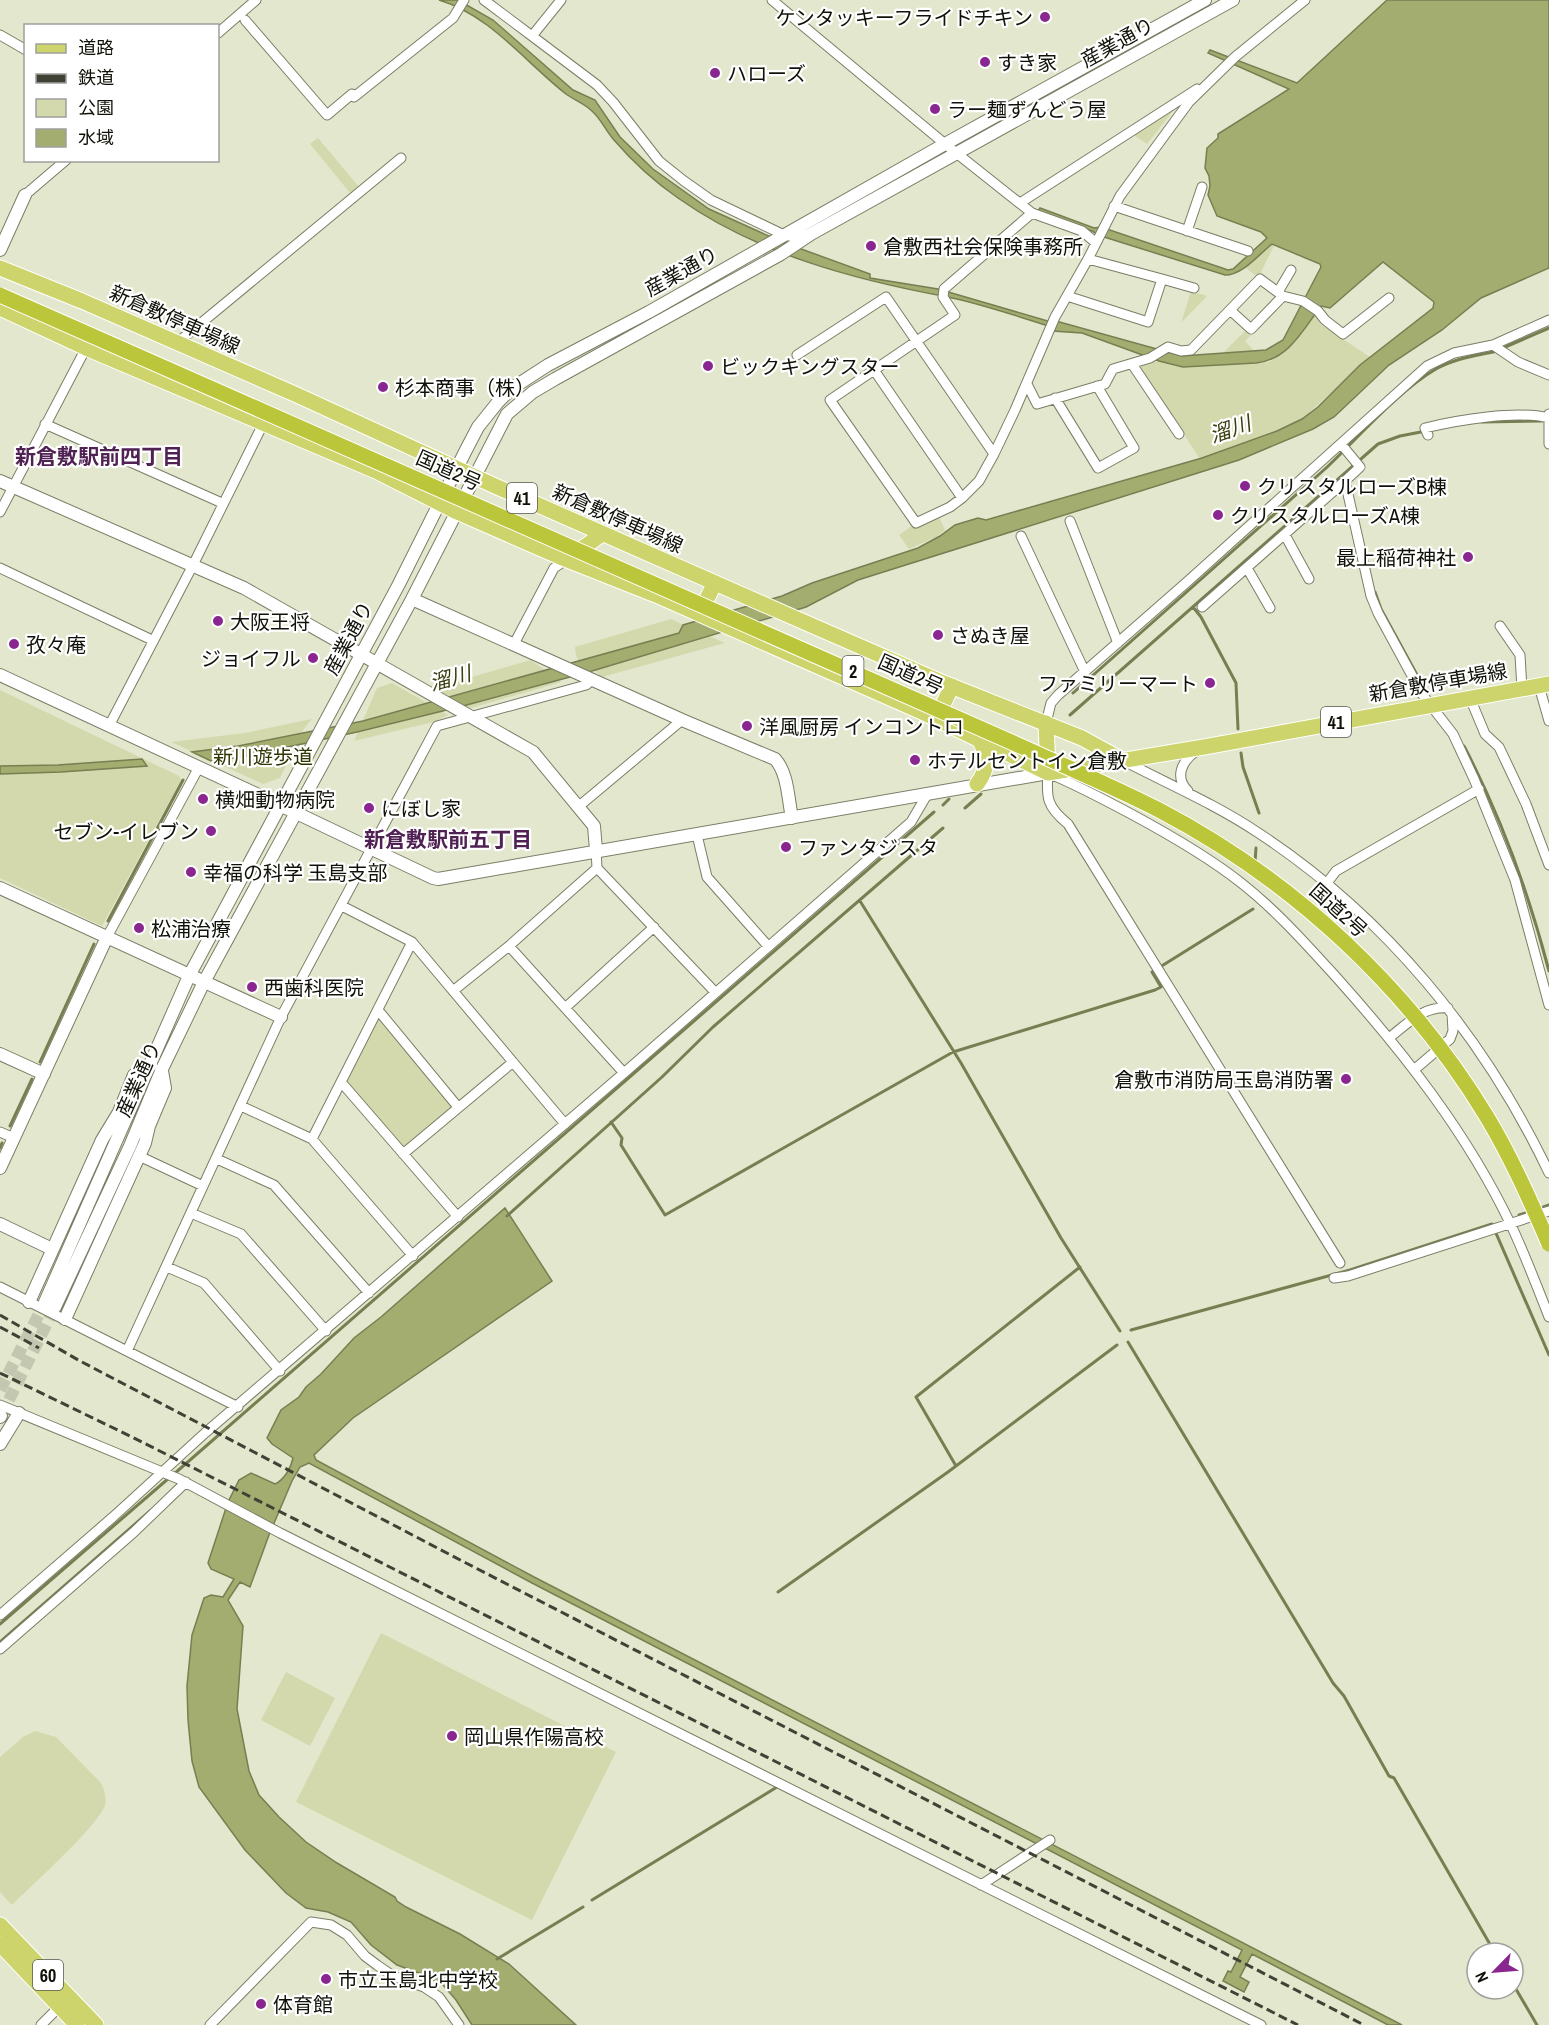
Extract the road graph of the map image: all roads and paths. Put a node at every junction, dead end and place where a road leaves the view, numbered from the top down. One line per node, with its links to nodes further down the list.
1 (256, 0): 10 (street)
2 (484, 0): 12 (street)
3 (561, 0): 12 (street)
4 (772, 0): 15 (street)
5 (1205, 0): 15 (street, 産業通り)
6 (1233, 0): 16 (street, 産業通り)
7 (1305, 0): 14 (street)
8 (462, 4): 9 (street)
9 (245, 20)
10 (219, 32)
11 (0, 35): 13 (street)
12 (532, 36): 28 (street)
13 (24, 49)
14 (1210, 81): 21 (street); 22 (street)
15 (945, 144): 16 (street); 28 (street, 産業通り)
16 (956, 153): 21 (street); 27 (street, 産業通り)
17 (400, 158): 45 (street)
18 (64, 162): 20 (street)
19 (1202, 187): 23 (street)
20 (25, 195): 30 (street)
21 (1020, 203): 25 (street)
22 (1114, 206): 26 (street); 29 (street)
23 (1196, 207): 24 (street); 26 (street)
24 (1206, 210)
25 (1032, 213): 29 (street); 44 (street)
26 (1187, 231): 31 (street)
27 (811, 234): 28 (street); 64 (street, 産業通り)
28 (783, 235): 63 (street, 産業通り)
29 (1095, 242): 32 (street)
30 (0, 249)
31 (1248, 251)
32 (1088, 259): 35 (street); 39 (street)
33 (0, 268): 45 (main road, 新倉敷停車場線 / 41)
34 (1291, 270): 37 (street)
35 (1162, 279): 36 (street); 39 (street)
36 (1194, 288)
37 (1281, 294): 40 (street); 42 (street); 42 (street)
38 (0, 295): 167 (highway, 国道2号 / 2, bridge)
39 (1067, 297): 52 (street)
40 (1389, 298)
41 (0, 308): 47 (main road, 41)
42 (1230, 310): 49 (street)
43 (1549, 320): 46 (street)
44 (915, 342): 48 (street); 50 (street); 62 (street)
45 (177, 343): 63 (main road, 新倉敷停車場線 / 41)
46 (1493, 345): 51 (street); 61 (street)
47 (86, 348): 56 (street); 57 (main road, 41)
48 (796, 355)
49 (1132, 364): 53 (street); 59 (street)
50 (874, 370): 68 (street); 68 (street)
51 (1549, 375)
52 (1027, 384): 54 (street); 62 (street)
53 (1097, 386): 54 (street); 54 (street)
54 (1055, 398)
55 (1548, 419): 58 (street); 60 (street)
56 (45, 424): 67 (street); 69 (street)
57 (263, 424): 69 (street); 70 (main road, 41)
58 (1427, 432)
59 (1179, 434)
60 (1549, 444)
61 (1344, 448): 65 (street); 89 (street)
62 (994, 454): 68 (street)
63 (457, 468): 64 (main road, 新倉敷停車場線 / 41); 70 (street, 産業通り)
64 (474, 477): 72 (street, 産業通り); 74 (main road, 新倉敷停車場線 / 41)
65 (1348, 478): 76 (street); 100 (street)
66 (0, 482): 67 (street)
67 (13, 487): 71 (street); 78 (street)
68 (962, 498)
69 (222, 503): 78 (street)
70 (440, 503): 72 (main road, 41); 91 (street, 産業通り)
71 (0, 512)
72 (457, 512): 77 (main road, 41); 83 (street, 産業通り)
73 (1070, 521): 89 (street)
74 (602, 534): 77 (main road); 82 (main road, 新倉敷停車場線 / 41)
75 (1021, 536): 93 (street)
76 (1285, 536): 80 (street); 81 (street)
77 (566, 560): 86 (main road, 41); 90 (street)
78 (193, 565): 88 (street); 91 (street)
79 (0, 568): 88 (street)
80 (1247, 568): 84 (street); 85 (street)
81 (1309, 579)
82 (716, 584): 86 (main road); 97 (main road, 新倉敷停車場線 / 41)
83 (412, 599): 90 (street); 92 (street, 産業通り)
84 (1202, 607)
85 (1270, 608)
86 (699, 614): 102 (main road, 41)
87 (1500, 626): 98 (street)
88 (152, 640): 106 (street)
89 (1118, 643): 93 (street)
90 (514, 644): 95 (street)
91 (361, 654): 92 (street); 116 (street, 産業通り)
92 (377, 664): 101 (street); 118 (street, 産業通り)
93 (1085, 672): 105 (street)
94 (0, 675): 106 (street)
95 (593, 680): 101 (street); 103 (street)
96 (1544, 685): 98 (main road, 新倉敷停車場線 / 41); 104 (street)
97 (952, 686): 102 (main road); 105 (main road, 新倉敷停車場線 / 41)
98 (1522, 689): 99 (main road, 新倉敷停車場線 / 41)
99 (1470, 698): 100 (main road, 新倉敷停車場線 / 41); 123 (street)
100 (1430, 705): 108 (main road, 新倉敷停車場線 / 41); 113 (street)
101 (464, 714): 117 (street); 121 (street)
102 (936, 719): 107 (main road, 41)
103 (682, 720): 117 (street); 119 (street)
104 (1549, 721)
105 (1046, 723): 109 (main road, 新倉敷停車場線 / 41); 111 (main road)
106 (109, 726): 110 (street)
107 (978, 738): 111 (main road, 41); 112 (main road)
108 (1204, 747): 109 (main road, 新倉敷停車場線 / 41); 115 (street)
109 (1122, 760): 111 (main road, 新倉敷停車場線 / 41); 115 (street)
110 (198, 769): 116 (street); 129 (street)
111 (1048, 772): 112 (street); 142 (street); 170 (street)
112 (977, 784): 114 (street)
113 (1479, 789): 125 (street); 137 (street)
114 (928, 793): 119 (street); 132 (street)
115 (1189, 793): 125 (street)
116 (280, 806): 118 (street); 133 (street, 産業通り)
117 (578, 807): 122 (street)
118 (296, 814): 121 (street); 134 (street, 産業通り)
119 (792, 818): 120 (street)
120 (697, 835): 122 (street); 132 (street)
121 (371, 850): 122 (street); 127 (street)
122 (596, 850): 124 (street)
123 (1549, 866)
124 (597, 868): 128 (street); 131 (street)
125 (1327, 883): 140 (street)
126 (0, 888): 129 (street)
127 (342, 906): 130 (street); 141 (street)
128 (654, 927): 136 (street); 138 (street)
129 (107, 937): 133 (street); 148 (street)
130 (412, 942): 135 (street); 139 (street)
131 (509, 946): 135 (street); 138 (street)
132 (768, 946): 136 (street)
133 (189, 976): 134 (street); 145 (street, 産業通り)
134 (204, 982): 141 (street); 145 (street, 産業通り)
135 (453, 991): 144 (street)
136 (715, 992): 147 (street)
137 (1549, 1005)
138 (566, 1008): 147 (street)
139 (378, 1010): 149 (street); 151 (street)
140 (1450, 1011): 142 (street); 146 (street); 160 (street)
141 (281, 1017): 150 (street)
142 (1389, 1038): 146 (street)
143 (0, 1054): 148 (street)
144 (513, 1062): 151 (street); 152 (street)
145 (156, 1067): 157 (street); 168 (street); 176 (street, 産業通り)
146 (1414, 1070): 166 (street)
147 (624, 1073): 152 (street)
148 (44, 1074): 154 (street)
149 (341, 1082): 155 (street); 156 (street)
150 (241, 1106): 155 (street); 158 (street)
151 (458, 1107): 156 (street)
152 (565, 1124): 164 (street)
153 (0, 1132): 154 (street)
154 (14, 1138): 159 (street)
155 (312, 1139): 169 (street)
156 (403, 1154): 164 (street)
157 (139, 1156): 161 (street); 178 (street)
158 (217, 1158): 161 (street); 174 (street)
159 (0, 1168)
160 (1549, 1173)
161 (203, 1186): 163 (street)
162 (1549, 1211): 166 (street)
163 (191, 1213): 171 (street); 179 (street)
164 (458, 1216): 169 (street)
165 (0, 1224): 168 (street)
166 (1511, 1224): 172 (street); 177 (street)
167 (1549, 1244)
168 (52, 1249): 175 (street)
169 (413, 1256): 174 (street)
170 (1340, 1263)
171 (166, 1267): 180 (street); 181 (street)
172 (1334, 1278)
173 (0, 1287): 175 (street)
174 (369, 1293): 179 (street)
175 (29, 1302): 178 (street)
176 (50, 1304)
177 (1549, 1317)
178 (65, 1319): 180 (street)
179 (326, 1331): 181 (street)
180 (127, 1352): 183 (street)
181 (280, 1371): 183 (street)
182 (0, 1405): 184 (street)
183 (238, 1407): 186 (street)
184 (19, 1413): 185 (street); 186 (street)
185 (0, 1444)
186 (163, 1471): 187 (street); 188 (street)
187 (183, 1480): 189 (street); 191 (street)
188 (0, 1615)
189 (0, 1649)
190 (1046, 1843): 191 (street)
191 (981, 1885): 200 (street)
192 (0, 1924): 194 (main road, 60)
193 (0, 1944): 194 (main road, 60)
194 (64, 2002): 195 (street); 196 (main road, 60); 197 (main road, 60)
195 (40, 2025)
196 (77, 2025)
197 (96, 2025)
198 (210, 2025): 199 (street)
199 (459, 2025)
200 (1261, 2025)

